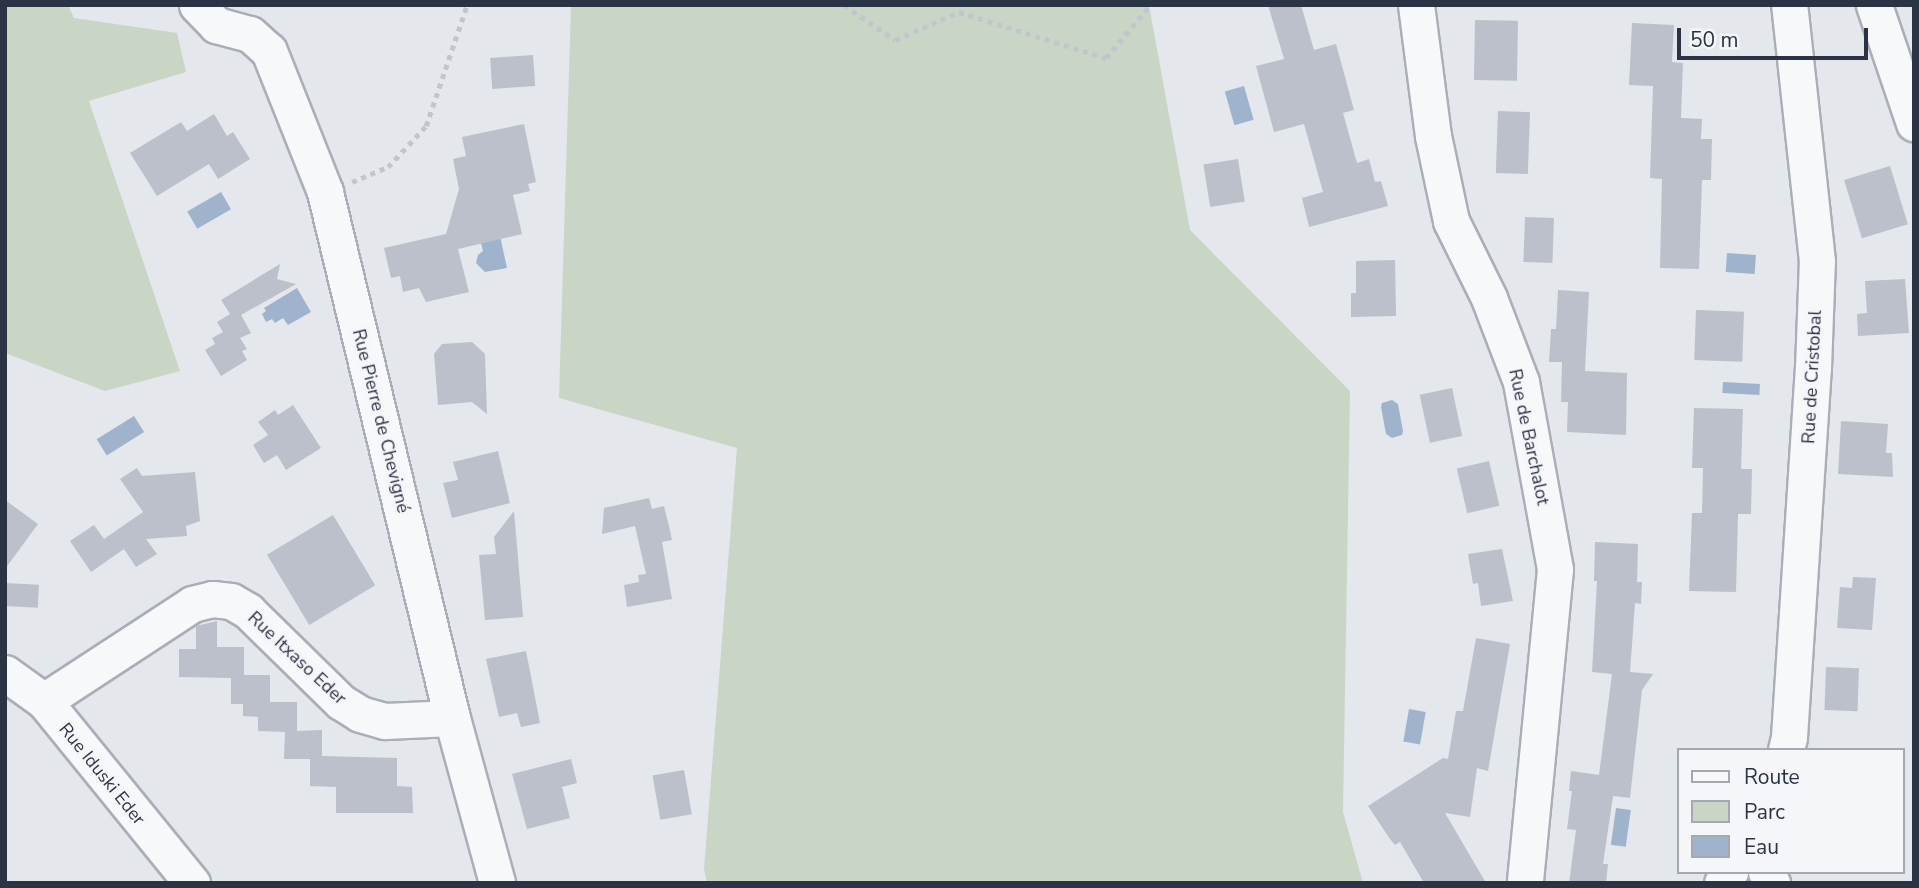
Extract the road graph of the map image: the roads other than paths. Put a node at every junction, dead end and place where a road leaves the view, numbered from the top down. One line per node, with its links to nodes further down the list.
1 (197, 5): 9 (street, Rue Pierre de Chevigné)
2 (1416, 5): 13 (street, Rue de Barchalot)
3 (1789, 5): 10 (street, Rue de Cristobal)
4 (1874, 5): 5 (street)
5 (1903, 53): 6 (street)
6 (1914, 123)
7 (5, 673): 8 (street, Rue Iduski Eder)
8 (44, 701): 9 (street, Rue Itxaso Eder); 11 (street, Rue Iduski Eder)
9 (452, 718): 12 (street, Rue Pierre de Chevigné)
10 (1786, 748)
11 (192, 883)
12 (497, 883)
13 (1525, 883)

